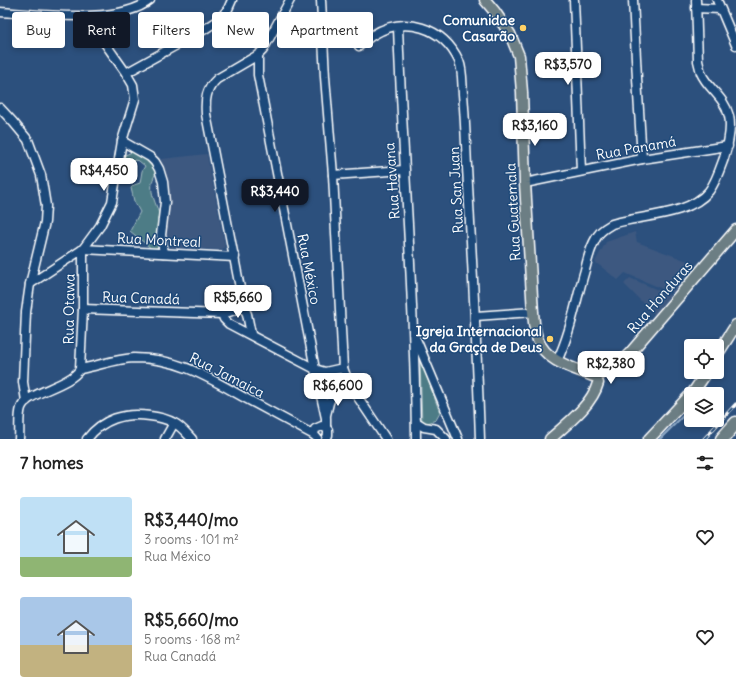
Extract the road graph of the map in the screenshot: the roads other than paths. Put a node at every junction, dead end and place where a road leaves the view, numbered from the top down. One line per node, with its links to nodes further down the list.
1 (150, 0): 12 (street)
2 (232, 0): 19 (street)
3 (290, 0): 18 (street)
4 (321, 0): 26 (street)
5 (485, 0): 27 (main road, Rua Guatemala)
6 (574, 0): 25 (street)
7 (634, 0): 23 (street)
8 (717, 0): 10 (street)
9 (696, 4): 10 (street); 22 (street)
10 (720, 8): 16 (street)
11 (0, 12): 13 (street)
12 (121, 12)
13 (73, 16)
14 (398, 27): 15 (street, Rua San Juan); 24 (street, Rua Havana); 37 (street, Rua San Juan)
15 (373, 35)
16 (736, 45)
17 (109, 48): 19 (street)
18 (258, 55): 31 (street); 45 (street, Rua México)
19 (126, 72): 21 (street)
20 (0, 108): 32 (street)
21 (122, 141): 29 (street); 30 (street)
22 (728, 146): 23 (street, Rua Panamá); 42 (street)
23 (642, 159): 25 (street, Rua Panamá)
24 (404, 170): 26 (street); 39 (street, Rua Havana)
25 (581, 171): 27 (street, Rua Panamá)
26 (333, 175): 43 (street)
27 (525, 182): 35 (main road, Rua Guatemala)
28 (736, 230): 46 (main road, Rua Honduras)
29 (83, 249): 30 (street, Rua Montreal); 32 (street); 34 (street, Rua Otawa)
30 (164, 253): 31 (street, Rua Montreal)
31 (235, 257): 33 (street)
32 (30, 284): 51 (street)
33 (241, 302): 36 (street); 40 (street)
34 (83, 309): 36 (street, Rua Canadá); 44 (street, Rua Otawa)
35 (532, 312): 37 (street); 42 (main road, Rua Guatemala)
36 (222, 314): 40 (street)
37 (476, 316): 69 (street, Rua San Juan)
38 (736, 324): 41 (main road)
39 (413, 333): 53 (street, Rua Havana); 54 (street, Rua Havana)
40 (251, 334): 45 (street)
41 (724, 344)
42 (557, 361): 46 (main road, Rua Guatemala)
43 (343, 368): 45 (street); 48 (street)
44 (80, 369): 51 (street, Rua Jamaica); 59 (street, Rua Jamaica)
45 (315, 369): 50 (street, Rua México)
46 (597, 378): 70 (main road)
47 (702, 379): 71 (main road)
48 (349, 384): 49 (street); 66 (street)
49 (334, 391): 50 (street); 52 (street)
50 (320, 393): 52 (street, Rua México)
51 (26, 400): 61 (street)
52 (325, 414): 59 (street, Rua México)
53 (448, 416): 58 (street); 68 (street, Rua Havana)
54 (416, 422): 57 (street); 60 (street, Rua Havana)
55 (174, 423): 62 (street); 63 (street); 64 (street)
56 (736, 423): 72 (highway)
57 (424, 427): 58 (street); 60 (street)
58 (436, 428): 67 (street)
59 (319, 431): 65 (street, Rua México)
60 (416, 436)
61 (19, 439)
62 (87, 439)
63 (165, 439)
64 (192, 439)
65 (326, 439)
66 (386, 439)
67 (446, 439)
68 (458, 439)
69 (480, 439)
70 (550, 439)
71 (649, 439)
72 (722, 439)

